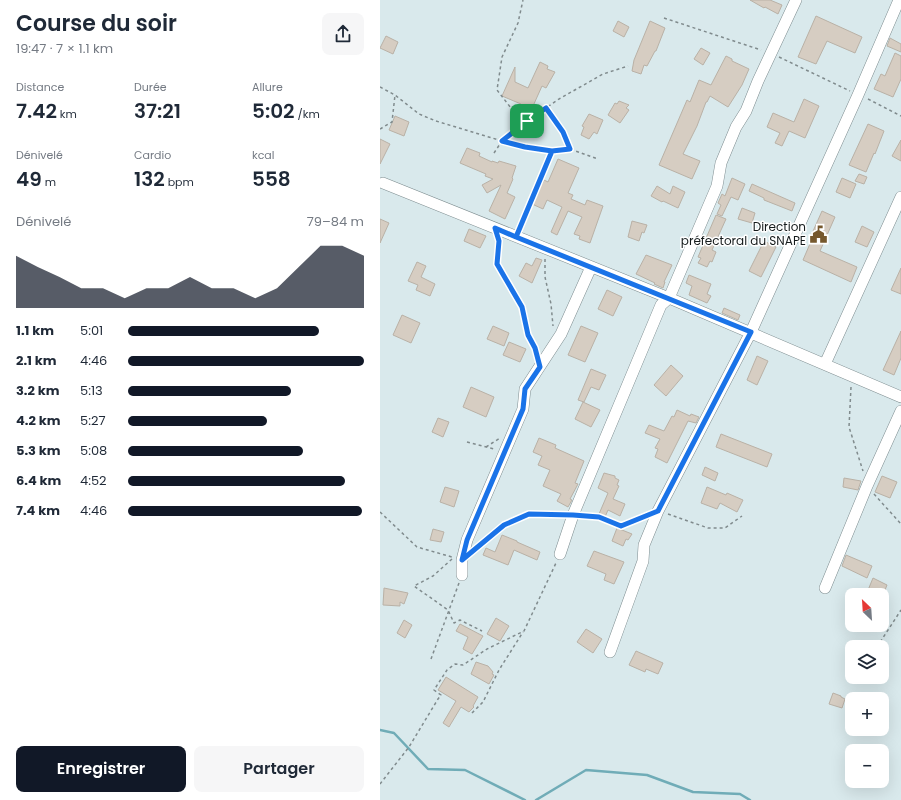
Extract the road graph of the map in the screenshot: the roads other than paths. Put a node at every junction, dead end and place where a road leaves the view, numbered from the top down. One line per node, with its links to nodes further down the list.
1 (796, 0): 6 (street)
2 (899, 0): 7 (street)
3 (383, 183): 5 (street)
4 (901, 197): 8 (street)
5 (591, 267): 6 (street); 12 (street)
6 (668, 298): 7 (street); 11 (street)
7 (751, 332): 8 (street); 14 (street)
8 (825, 364): 9 (street)
9 (901, 397)
10 (901, 411): 13 (street)
11 (560, 554)
12 (462, 575)
13 (825, 588)
14 (610, 652)

